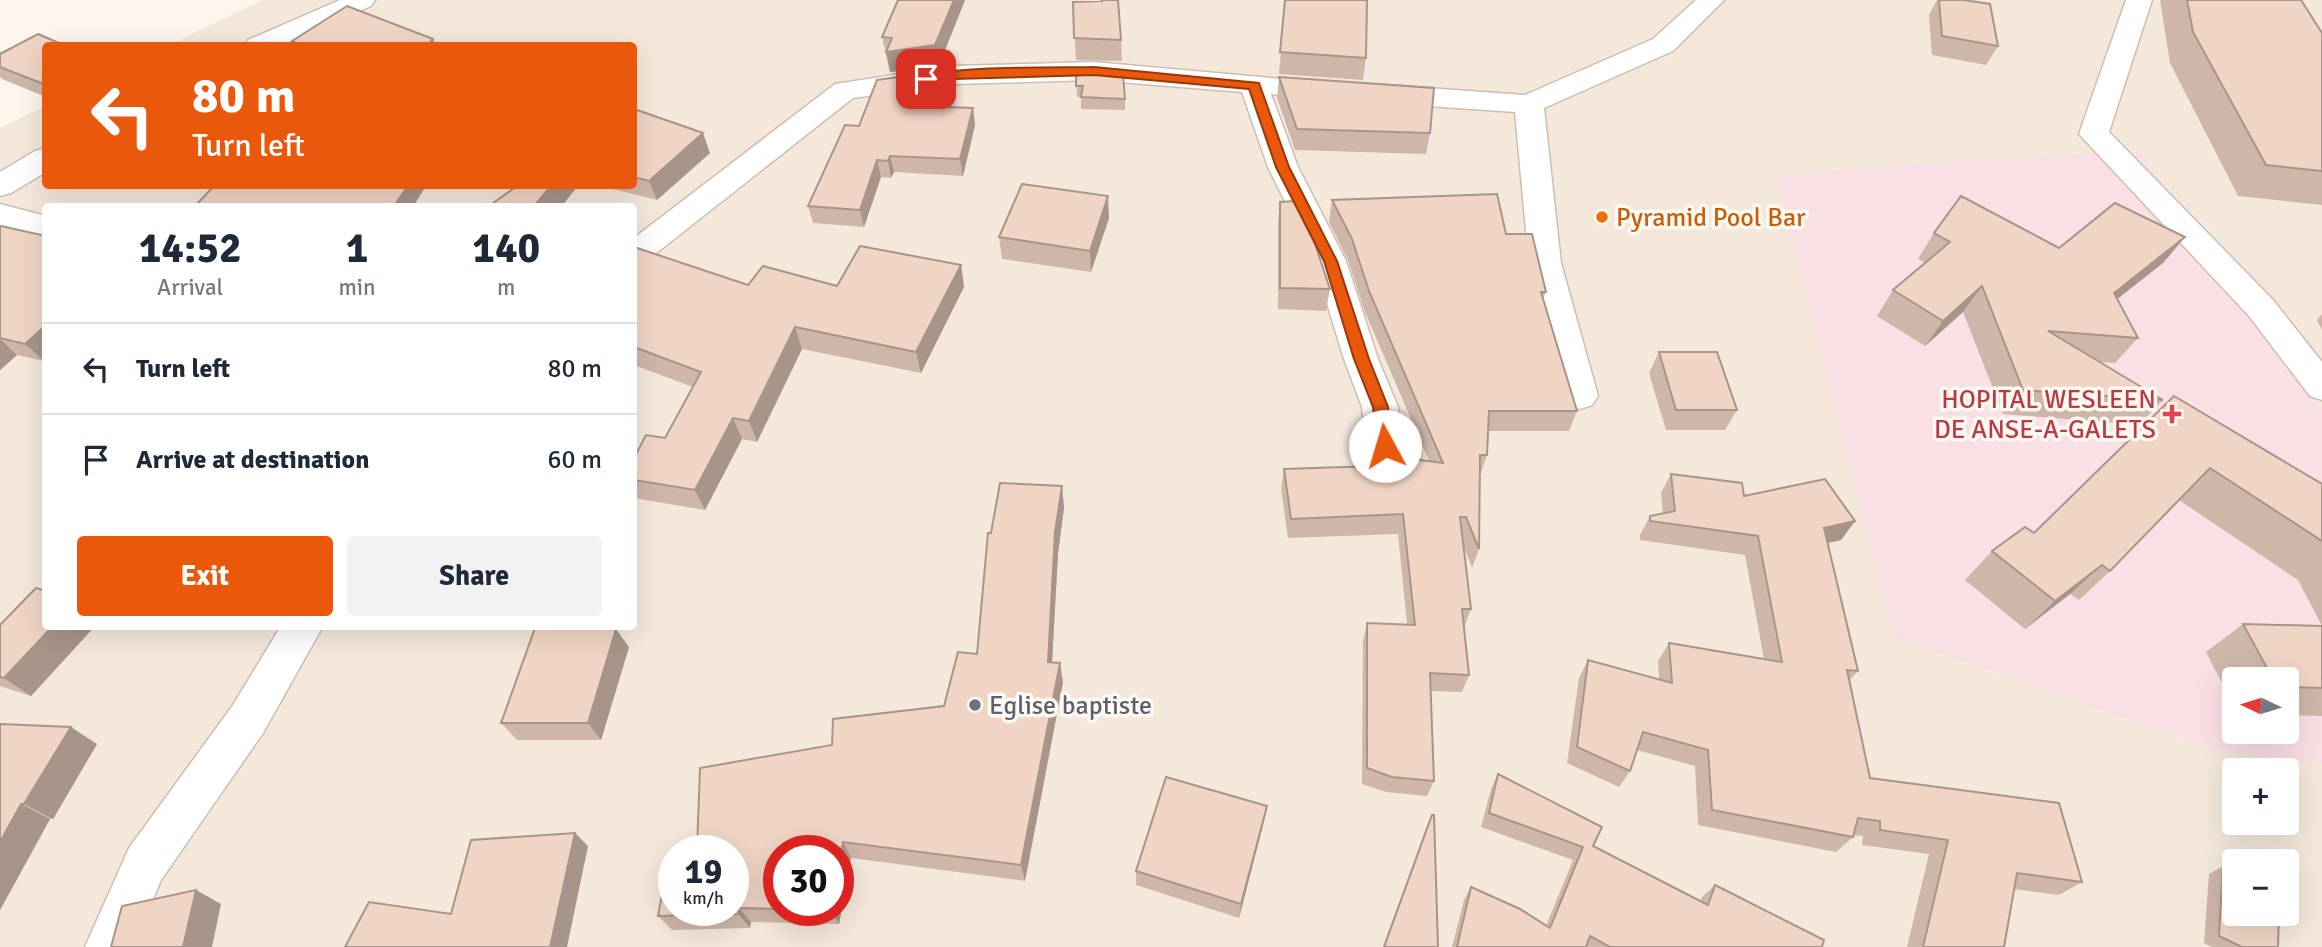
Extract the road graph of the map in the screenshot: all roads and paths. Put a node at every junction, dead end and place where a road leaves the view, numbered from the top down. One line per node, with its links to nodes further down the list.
1 (362, 0): 4 (street)
2 (1711, 0): 6 (street)
3 (2139, 0): 12 (street)
4 (267, 42)
5 (1254, 85): 6 (street); 11 (street); 14 (street)
6 (1529, 104): 13 (street)
7 (42, 161): 8 (street)
8 (0, 186)
9 (0, 215): 10 (street)
10 (42, 225)
11 (637, 252)
12 (2322, 387)
13 (1580, 396)
14 (1385, 446)
15 (301, 630): 16 (street)
16 (109, 947)

